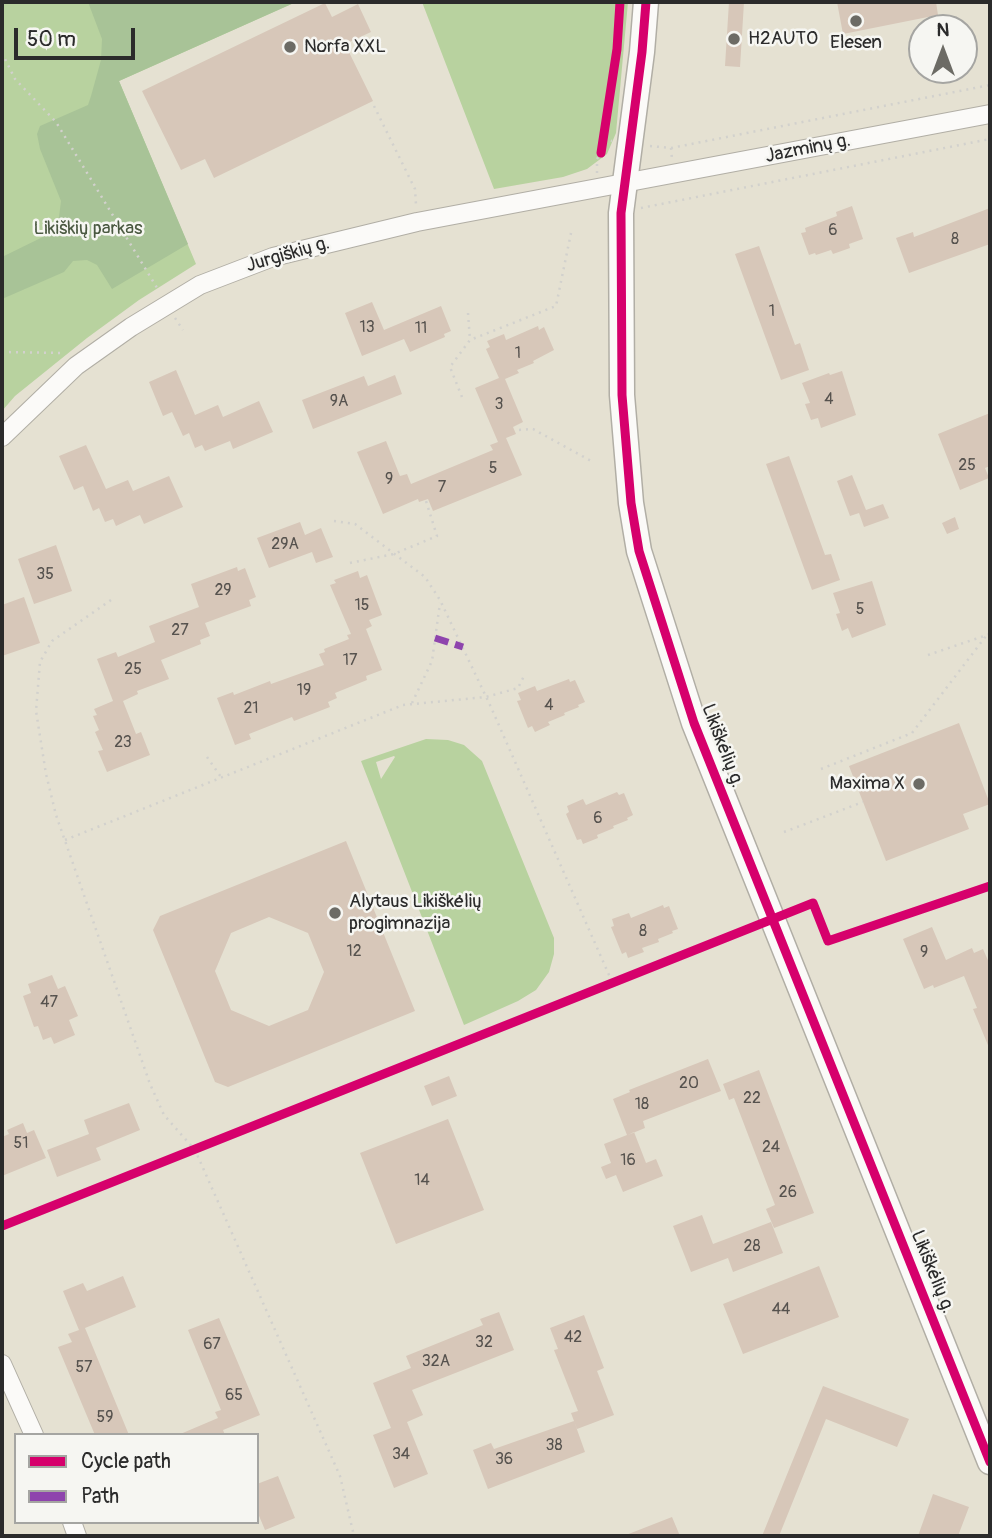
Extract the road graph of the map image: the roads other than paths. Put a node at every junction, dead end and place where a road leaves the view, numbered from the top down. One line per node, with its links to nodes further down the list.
1 (646, 2): 3 (street, Likiškėlių g.)
2 (990, 114): 3 (street, Jazminų g.)
3 (625, 183): 4 (street, Jurgiškių g.); 7 (street, Likiškėlių g.)
4 (2, 437)
5 (2, 1364): 6 (street)
6 (33, 1433)
7 (990, 1462)

